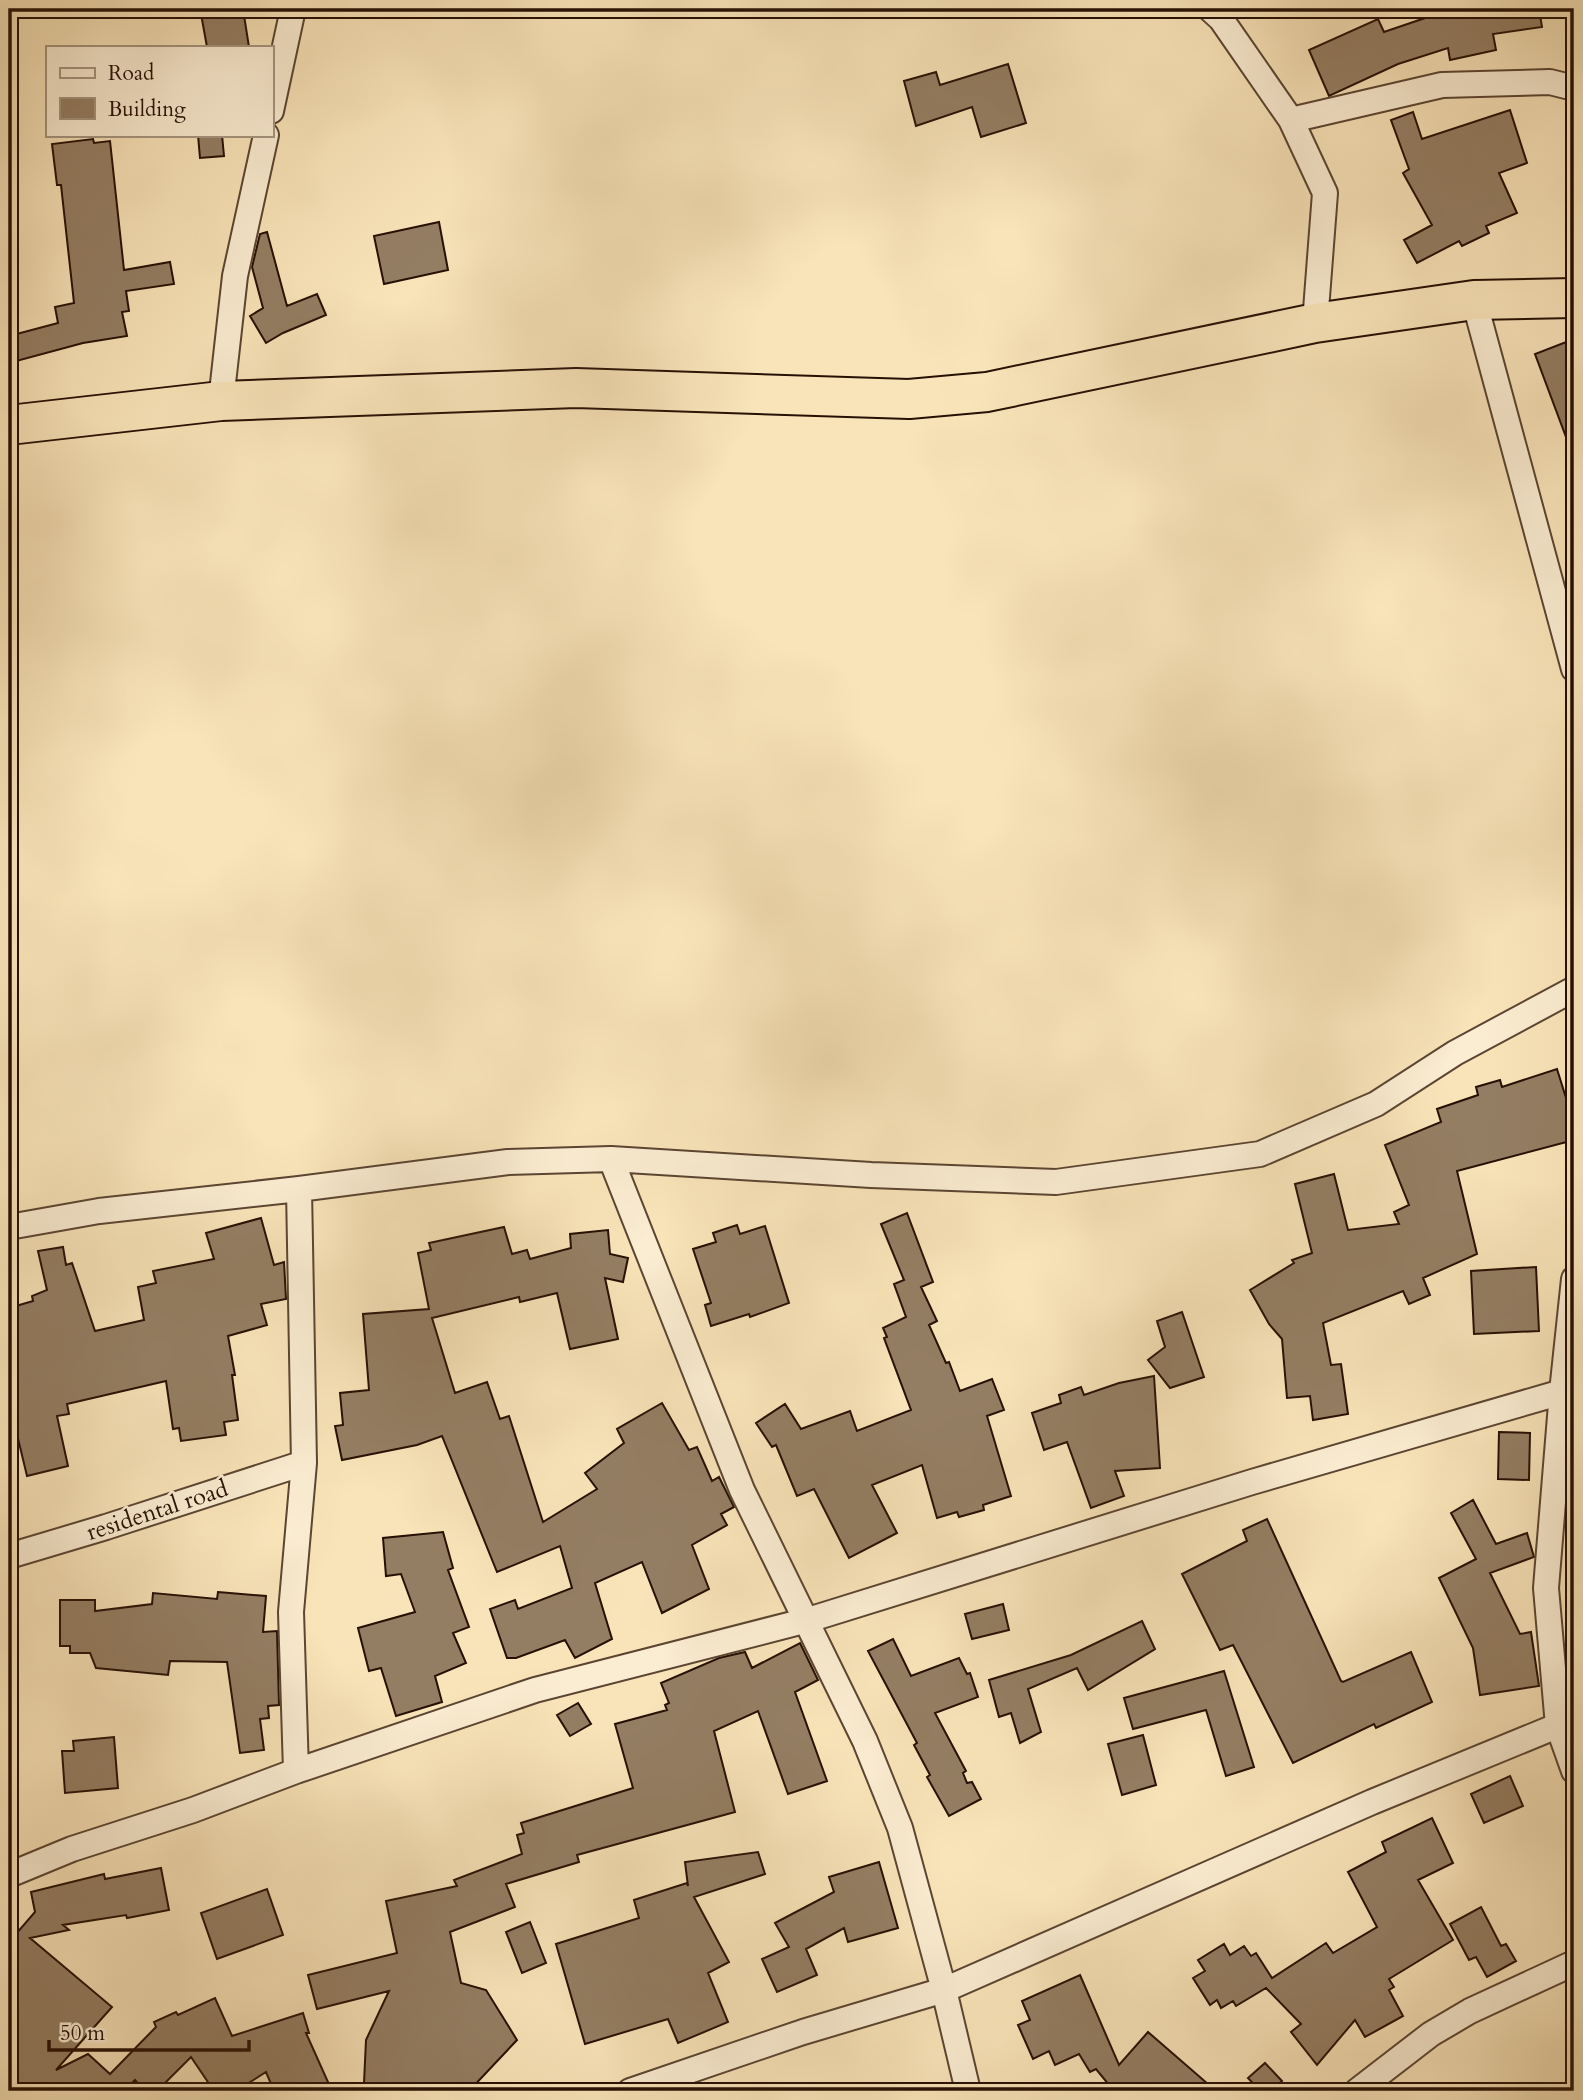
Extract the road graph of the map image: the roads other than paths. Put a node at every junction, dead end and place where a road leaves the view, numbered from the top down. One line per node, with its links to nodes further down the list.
1 (293, 9): 4 (street)
2 (1210, 9): 5 (street)
3 (1574, 88): 5 (street)
4 (273, 102)
5 (1291, 120): 9 (street)
6 (266, 136): 10 (street)
7 (1574, 298): 8 (highway)
8 (1474, 300): 9 (highway); 12 (street)
9 (1315, 323): 10 (highway)
10 (221, 401): 11 (highway)
11 (9, 425)
12 (1574, 669)
13 (1574, 989): 14 (street)
14 (611, 1159): 15 (street); 21 (street)
15 (299, 1189): 16 (street); 19 (street)
16 (9, 1227)
17 (1574, 1279): 18 (street)
18 (1562, 1392): 21 (street); 22 (street)
19 (304, 1463): 20 (street, residental road); 23 (street)
20 (9, 1556)
21 (808, 1620): 23 (street); 27 (street)
22 (1566, 1723): 24 (street); 27 (street)
23 (296, 1770): 25 (street)
24 (1574, 1771)
25 (9, 1875)
26 (1574, 1964): 30 (street)
27 (944, 1990): 28 (street); 29 (street)
28 (630, 2091)
29 (968, 2091)
30 (1357, 2091)

